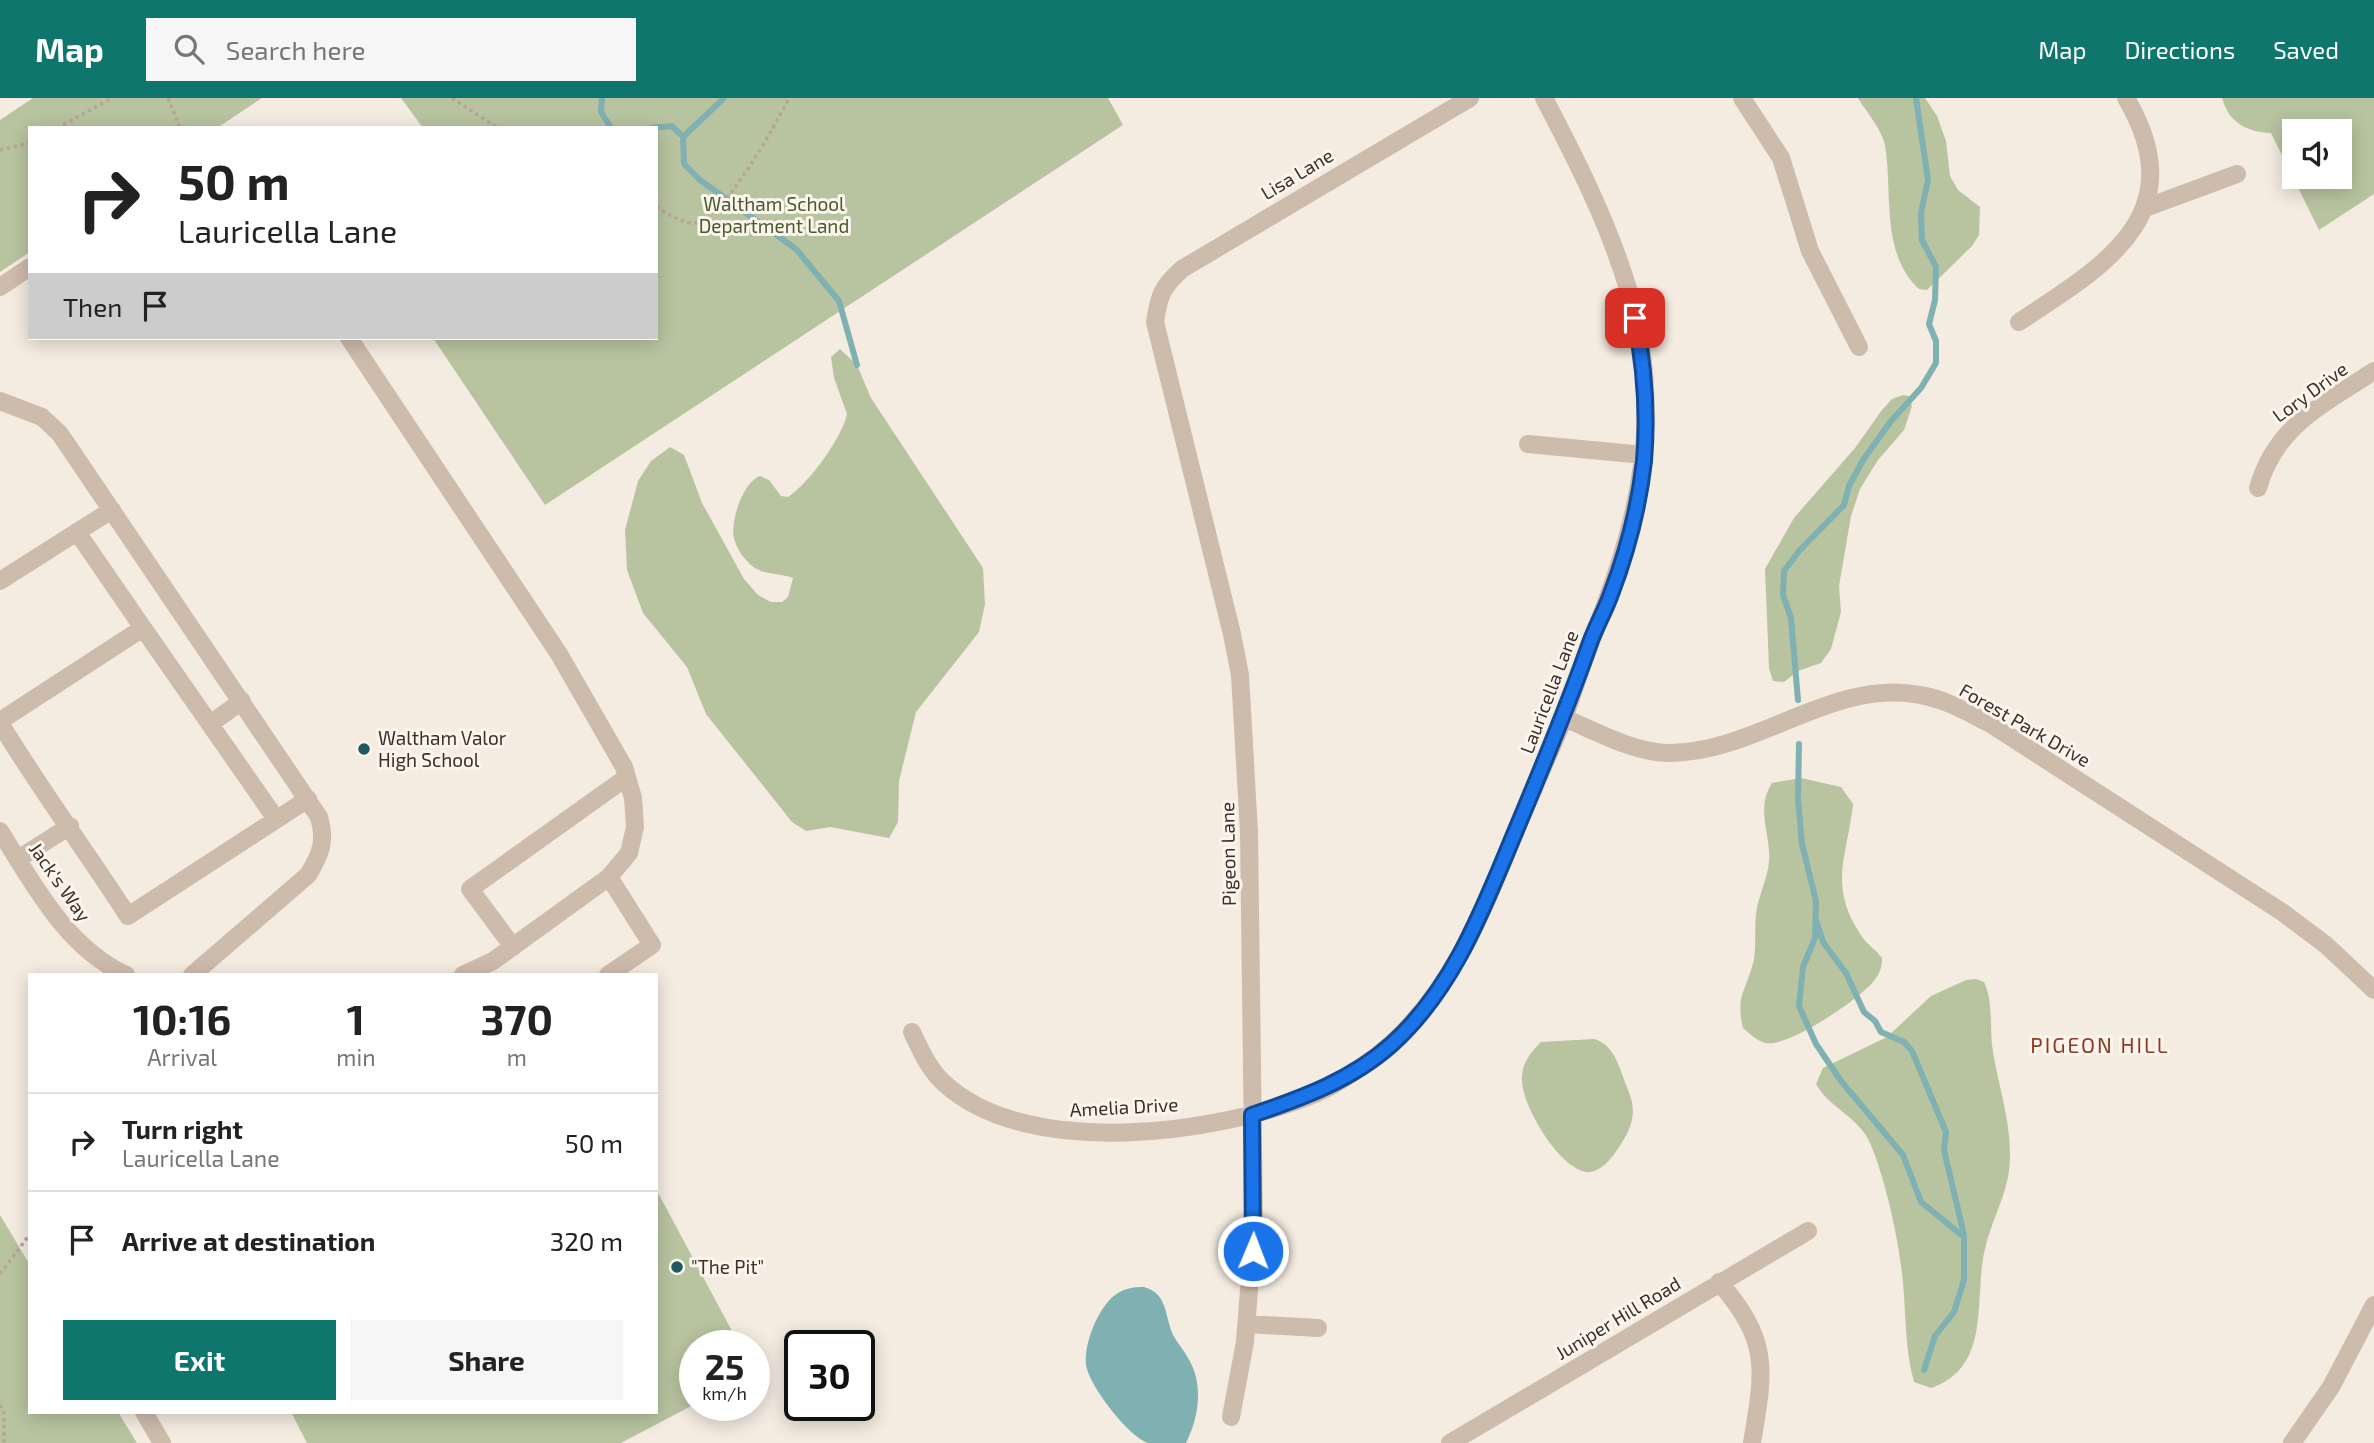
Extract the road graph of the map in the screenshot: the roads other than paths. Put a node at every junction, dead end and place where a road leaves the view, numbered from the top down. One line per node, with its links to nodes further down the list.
1 (1470, 98): 9 (street, Lisa Lane)
2 (1544, 98): 16 (street, Lauricella Lane)
3 (1742, 98): 12 (street)
4 (2126, 98): 6 (street)
5 (2237, 174): 6 (street)
6 (2145, 208): 10 (street)
7 (28, 268): 8 (street)
8 (0, 287)
9 (1158, 299): 40 (street, Pigeon Lane)
10 (2019, 322)
11 (350, 340): 26 (street)
12 (1859, 347)
13 (2374, 371): 17 (street, Lory Drive)
14 (0, 401): 18 (street)
15 (1528, 444): 16 (street)
16 (1644, 455): 23 (street, Lauricella Lane)
17 (2258, 488)
18 (112, 510): 19 (street); 22 (street)
19 (77, 532): 20 (street); 21 (street)
20 (0, 581)
21 (143, 628): 24 (street); 25 (street)
22 (242, 701): 25 (street); 27 (street)
23 (1564, 718): 38 (street, Forest Park Drive); 40 (street, Lauricella Lane)
24 (0, 722): 29 (street)
25 (210, 724): 28 (street)
26 (627, 777): 32 (street); 33 (street)
27 (307, 799): 28 (street); 35 (street)
28 (276, 819): 29 (street)
29 (70, 826): 31 (street)
30 (0, 831): 31 (street, Jack's Way)
31 (18, 859): 34 (street, Jack's Way)
32 (609, 877): 33 (street); 37 (street)
33 (513, 947): 36 (street)
34 (103, 970)
35 (193, 973)
36 (467, 973)
37 (611, 973)
38 (2374, 990)
39 (912, 1032): 40 (street, Amelia Drive)
40 (1252, 1115): 44 (street, Pigeon Lane)
41 (1808, 1231): 42 (street, Juniper Hill Road)
42 (1719, 1282): 49 (street, Juniper Hill Road); 50 (street)
43 (2374, 1305): 51 (street)
44 (1247, 1324): 45 (street); 47 (street, Pigeon Lane)
45 (1318, 1328)
46 (145, 1414): 48 (street)
47 (1231, 1417)
48 (162, 1443)
49 (1450, 1443)
50 (1752, 1443)
51 (2292, 1443)

